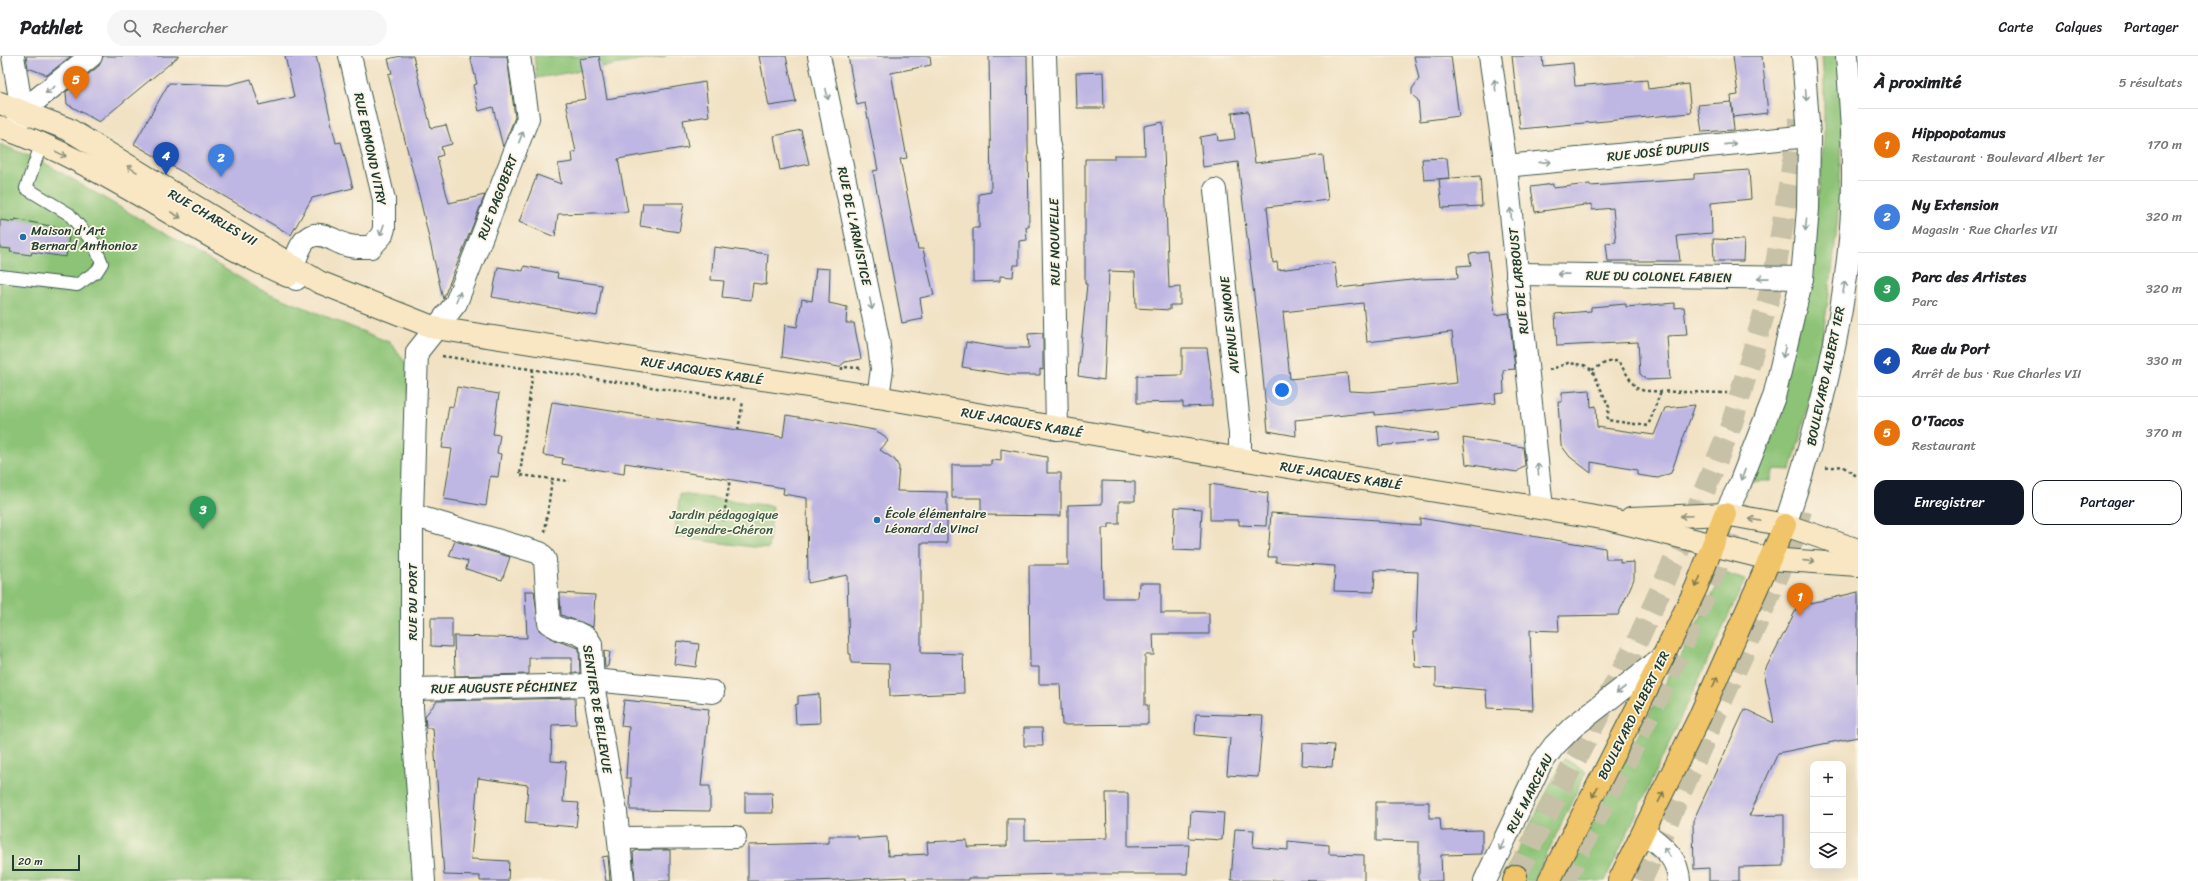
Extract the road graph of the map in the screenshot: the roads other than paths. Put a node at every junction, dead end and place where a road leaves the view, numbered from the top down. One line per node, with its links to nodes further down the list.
1 (13, 56): 11 (street)
2 (91, 56): 11 (street, one-way to 11)
3 (350, 56): 17 (street, RUE EDMOND VITRY, one-way to 17)
4 (519, 56): 21 (street, RUE DAGOBERT, one-way to 4)
5 (819, 56): 22 (street, RUE DE L'ARMISTICE, one-way to 22)
6 (1045, 56): 23 (street, RUE NOUVELLE)
7 (1490, 56): 15 (street, RUE DE LARBOUST, one-way to 7)
8 (1803, 56): 13 (street, one-way to 13)
9 (1847, 56): 29 (street, BOULEVARD ALBERT 1ER, one-way to 9)
10 (0, 103): 11 (main road, RUE CHARLES VII)
11 (22, 111): 12 (street, RUE CHARLES VII); 17 (main road, RUE CHARLES VII, one-way to 11)
12 (7, 129): 14 (main road, RUE CHARLES VII)
13 (1809, 136): 15 (street, RUE JOSÉ DUPUIS, one-way to 13); 20 (street, one-way to 20)
14 (41, 145): 17 (main road, RUE CHARLES VII, one-way to 17); 19 (lane)
15 (1506, 166): 18 (street, RUE DE LARBOUST, one-way to 15)
16 (1215, 190): 24 (street, AVENUE SIMONE)
17 (294, 272): 21 (main road, RUE CHARLES VII)
18 (1517, 274): 20 (street, RUE DU COLONEL FABIEN, one-way to 18); 25 (street, RUE DE LARBOUST, one-way to 18)
19 (0, 276)
20 (1802, 278): 27 (street, one-way to 27)
21 (435, 328): 22 (main road, RUE JACQUES KABLÉ); 26 (street, RUE DU PORT)
22 (878, 398): 23 (main road, RUE JACQUES KABLÉ)
23 (1057, 428): 24 (main road, RUE JACQUES KABLÉ)
24 (1240, 459): 25 (main road, RUE JACQUES KABLÉ)
25 (1542, 508): 28 (main road, RUE JACQUES KABLÉ)
26 (412, 514): 35 (street, SENTIER DE BELLEVUE); 36 (street, RUE DU PORT)
27 (1725, 514): 28 (main road, RUE JACQUES KABLÉ, one-way to 28); 29 (main road, RUE JACQUES KABLÉ, one-way to 27); 30 (main road, BOULEVARD ALBERT 1ER)
28 (1608, 519): 30 (main road, RUE JACQUES KABLÉ)
29 (1785, 525): 31 (main road); 32 (main road)
30 (1712, 546): 32 (main road, RUE JACQUES KABLÉ); 34 (main road, BOULEVARD ALBERT 1ER, one-way to 34)
31 (1858, 550)
32 (1770, 559): 33 (main road, one-way to 33); 38 (main road, one-way to 32)
33 (1858, 565)
34 (1663, 657): 43 (street, RUE MARCEAU, one-way to 43); 44 (main road, BOULEVARD ALBERT 1ER, one-way to 44)
35 (593, 686): 36 (street, RUE AUGUSTE PÉCHINEZ); 37 (street, RUE AUGUSTE PÉCHINEZ); 40 (street, SENTIER DE BELLEVUE)
36 (412, 689): 41 (street, RUE DU PORT)
37 (713, 692)
38 (1644, 832): 45 (main road); 46 (street, one-way to 38)
39 (735, 837): 40 (street)
40 (619, 838): 42 (street, SENTIER DE BELLEVUE)
41 (424, 881)
42 (623, 881)
43 (1485, 881)
44 (1549, 881)
45 (1618, 881)
46 (1679, 881)

